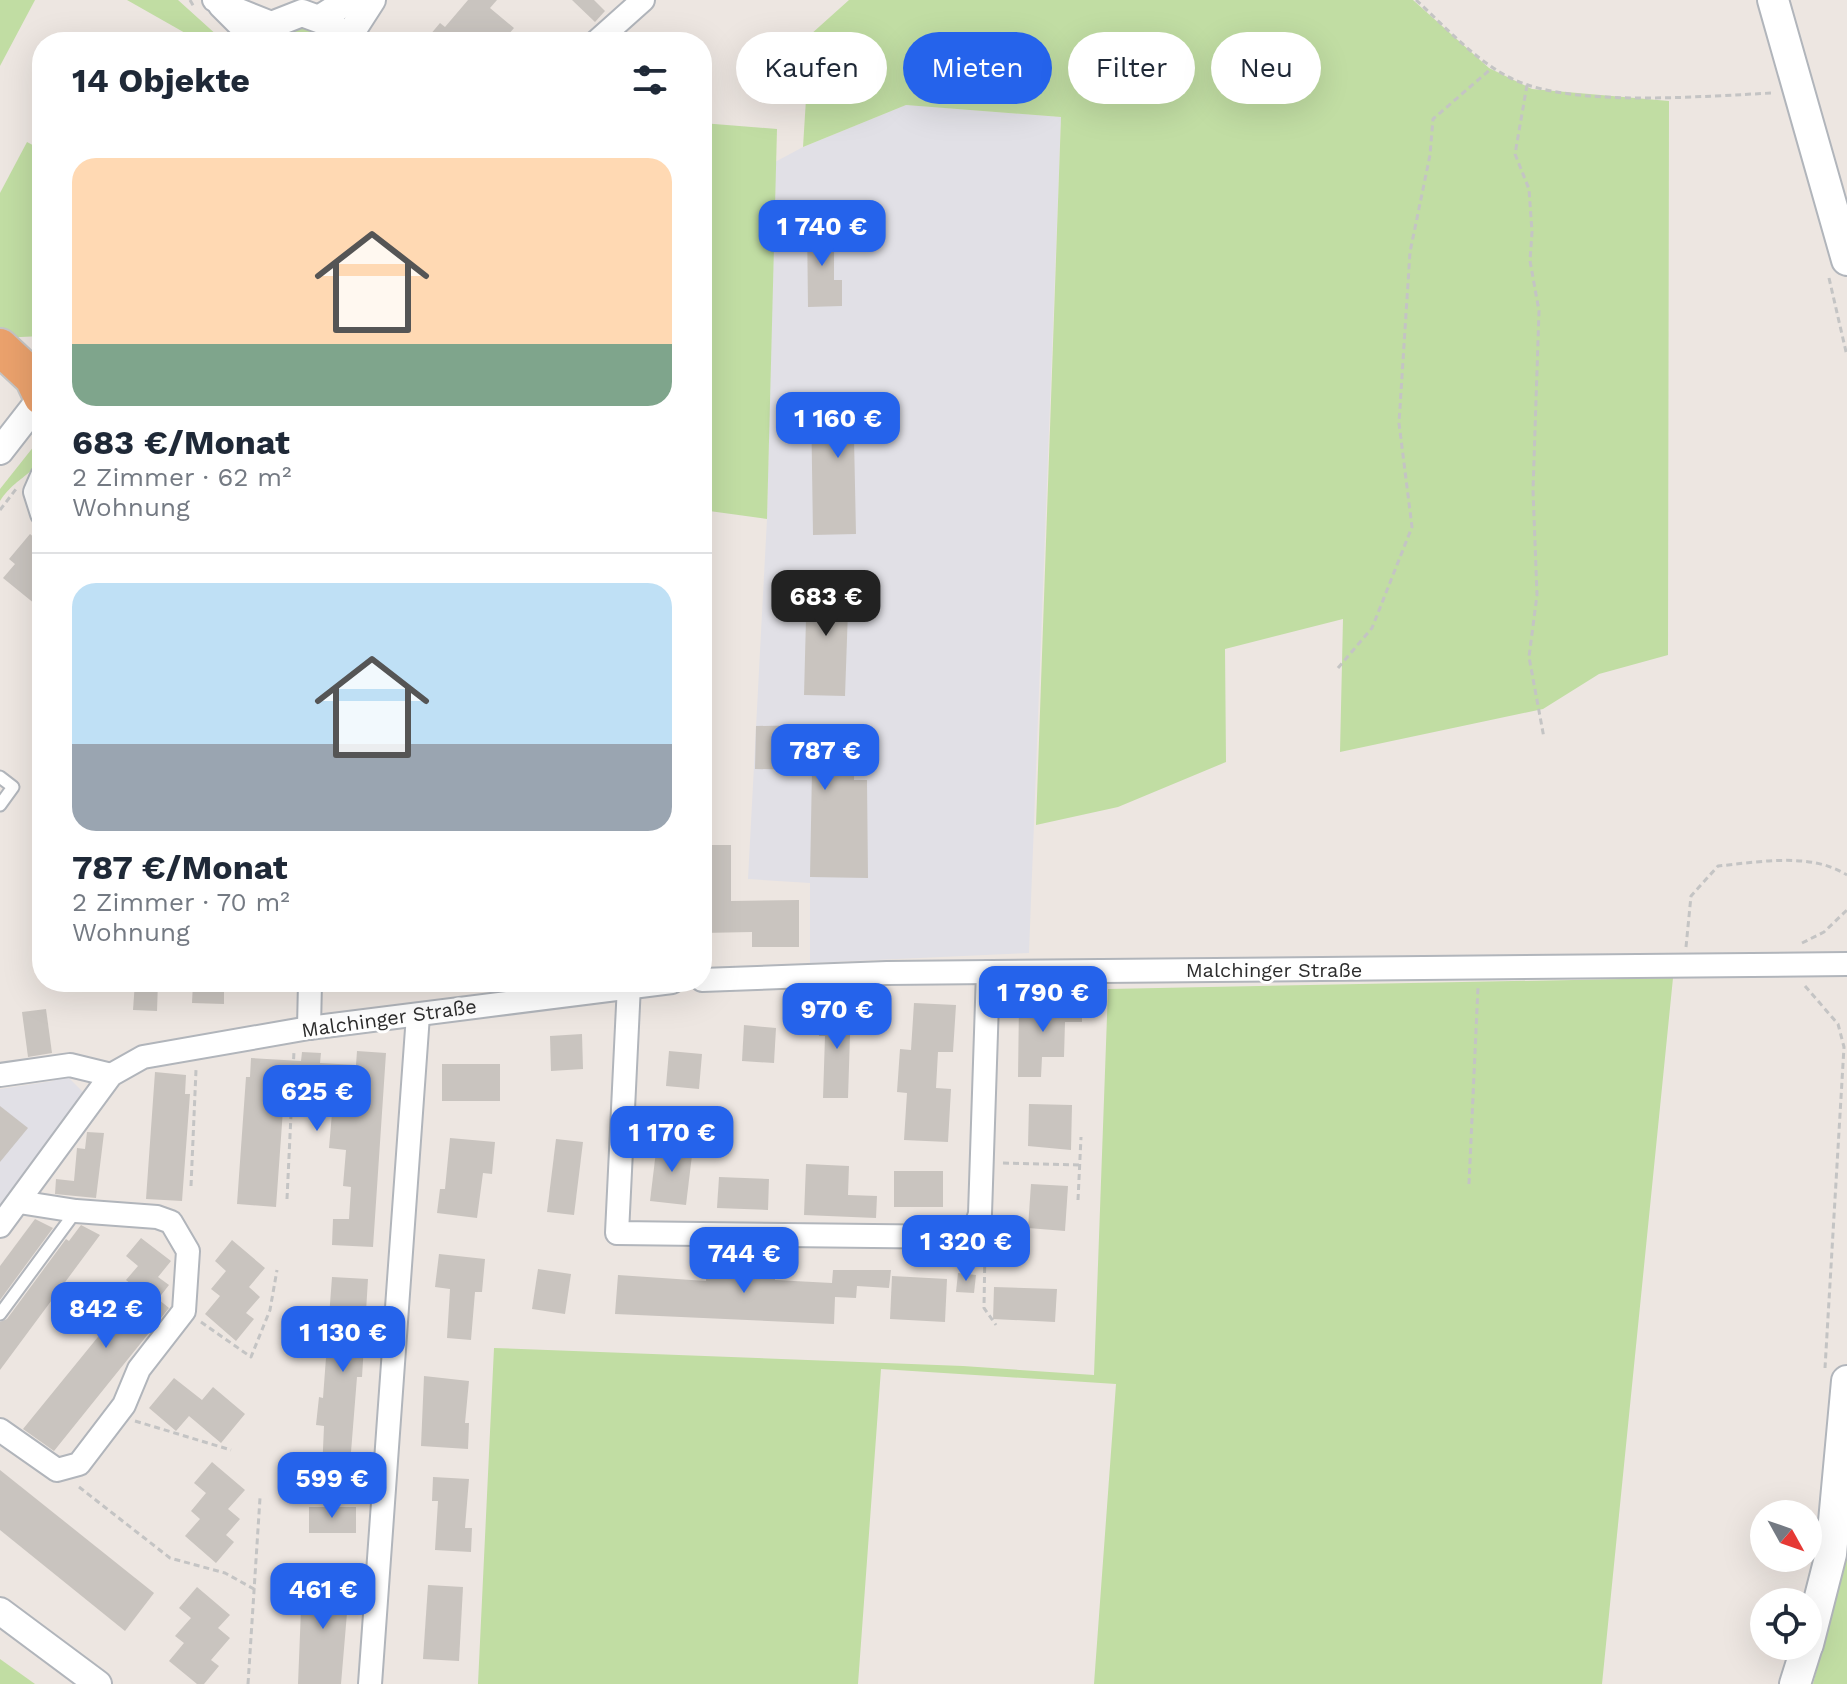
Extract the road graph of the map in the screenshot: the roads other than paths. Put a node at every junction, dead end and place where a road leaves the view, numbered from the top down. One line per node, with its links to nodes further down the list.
1 (214, 0): 7 (street)
2 (349, 0): 6 (street)
3 (372, 0): 10 (street)
4 (643, 0): 11 (street)
5 (1773, 0): 12 (main road)
6 (322, 17): 8 (street); 9 (street)
7 (258, 32)
8 (271, 32)
9 (337, 32)
10 (351, 32)
11 (607, 32)
12 (1847, 260)
13 (32, 345): 14 (highway)
14 (0, 347): 15 (highway)
15 (32, 377)
16 (0, 378): 17 (highway)
17 (32, 400)
18 (32, 410): 19 (street)
19 (0, 451)
20 (0, 777): 21 (lane)
21 (0, 805)
22 (1847, 964): 23 (street, Malchinger Straße)
23 (988, 972): 24 (street, Malchinger Straße); 27 (street)
24 (712, 980)
25 (308, 992): 29 (street)
26 (558, 992): 28 (street, Malchinger Straße)
27 (629, 992)
28 (418, 1015): 29 (street, Malchinger Straße); 42 (street)
29 (302, 1029): 31 (street, Malchinger Straße)
30 (0, 1075): 31 (street)
31 (111, 1075): 32 (street, Malchinger Straße)
32 (19, 1202): 33 (street); 34 (street, Malchinger Straße)
33 (76, 1211): 35 (lane); 37 (street)
34 (0, 1226)
35 (0, 1314)
36 (1836, 1379): 38 (main road)
37 (0, 1430)
38 (1822, 1590)
39 (0, 1611): 41 (street)
40 (1803, 1660): 43 (main road)
41 (98, 1684)
42 (370, 1684)
43 (1795, 1684)

